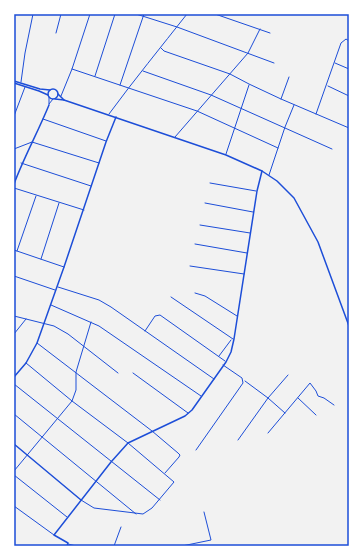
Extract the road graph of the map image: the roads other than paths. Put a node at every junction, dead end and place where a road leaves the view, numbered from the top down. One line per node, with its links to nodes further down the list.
1 (33, 14): 25 (street)
2 (62, 14): 11 (street)
3 (90, 14): 18 (street)
4 (115, 14): 22 (street)
5 (136, 14): 8 (street)
6 (187, 14): 9 (street)
7 (215, 14): 10 (street)
8 (143, 15): 9 (street); 27 (street)
9 (177, 27): 14 (street); 15 (street)
10 (260, 29): 12 (street); 15 (street)
11 (56, 33)
12 (270, 33)
13 (349, 41): 17 (street)
14 (161, 48): 20 (street); 21 (street)
15 (248, 53): 16 (street); 21 (street)
16 (274, 63)
17 (334, 63): 19 (street); 28 (street)
18 (72, 69): 22 (street); 36 (street)
19 (349, 69)
20 (143, 71): 30 (street); 33 (street)
21 (230, 74): 26 (street); 33 (street)
22 (95, 77): 27 (street)
23 (289, 77): 39 (street)
24 (14, 82): 25 (street); 29 (street)
25 (21, 82): 31 (street)
26 (249, 84): 39 (street); 43 (street)
27 (120, 85): 30 (street)
28 (326, 86): 35 (street); 47 (street)
29 (25, 87): 34 (street); 45 (street)
30 (128, 88): 46 (street); 48 (street)
31 (50, 90): 32 (street); 34 (street)
32 (58, 94): 36 (street); 38 (street)
33 (211, 95): 43 (street); 46 (street)
34 (48, 96): 37 (street); 41 (street)
35 (349, 96)
36 (60, 97): 40 (street)
37 (53, 99): 38 (street); 41 (street)
38 (55, 99): 40 (street)
39 (281, 99): 42 (street)
40 (64, 100): 48 (street)
41 (49, 105): 51 (street)
42 (294, 105): 47 (street); 52 (street)
43 (241, 109): 52 (street); 53 (street)
44 (14, 110): 45 (street)
45 (17, 111): 49 (street)
46 (197, 111): 53 (street); 55 (street)
47 (316, 114): 54 (street)
48 (108, 115): 50 (street)
49 (14, 116)
50 (116, 117): 55 (street); 57 (street)
51 (43, 119): 56 (street); 57 (street)
52 (285, 127): 58 (street); 60 (street)
53 (235, 128): 58 (street); 61 (street)
54 (349, 128)
55 (175, 137): 61 (street)
56 (32, 142): 59 (street); 62 (street); 63 (street)
57 (106, 142): 63 (street)
58 (278, 148): 65 (street)
59 (14, 149)
60 (332, 149)
61 (226, 155): 64 (street)
62 (22, 163): 67 (street); 68 (street)
63 (100, 163): 68 (street)
64 (262, 171): 65 (street); 70 (street)
65 (269, 176): 97 (street)
66 (210, 183): 70 (street)
67 (14, 184)
68 (92, 186): 74 (street)
69 (14, 188): 71 (street)
70 (257, 191): 75 (street)
71 (37, 195): 72 (street); 80 (street)
72 (59, 203): 74 (street); 82 (street)
73 (205, 203): 75 (street)
74 (84, 210): 84 (street)
75 (254, 212): 77 (street)
76 (200, 225): 77 (street)
77 (250, 233): 81 (street)
78 (195, 244): 81 (street)
79 (14, 250): 80 (street)
80 (18, 251): 82 (street)
81 (247, 253): 85 (street)
82 (41, 259): 84 (street)
83 (190, 266): 85 (street)
84 (64, 267): 87 (street)
85 (244, 274): 93 (street)
86 (14, 276): 88 (street)
87 (57, 286): 88 (street); 98 (street)
88 (56, 290): 91 (street)
89 (195, 293): 93 (street)
90 (171, 297): 100 (street)
91 (51, 305): 95 (street); 96 (street)
92 (14, 316): 94 (street)
93 (238, 316): 101 (street)
94 (26, 319): 95 (street); 99 (street)
95 (44, 322): 102 (street); 103 (street)
96 (91, 322): 103 (street); 116 (street)
97 (349, 326)
98 (145, 331): 104 (street); 113 (street)
99 (14, 334)
100 (231, 339): 101 (street); 104 (street)
101 (234, 339): 105 (street)
102 (37, 342): 106 (street); 108 (street)
103 (84, 347): 108 (street); 109 (street)
104 (219, 356): 105 (street)
105 (226, 362): 107 (street)
106 (26, 363): 112 (street); 119 (street)
107 (223, 365): 113 (street); 114 (street)
108 (76, 372): 119 (street); 126 (street)
109 (118, 373)
110 (133, 373): 121 (street)
111 (288, 375): 117 (street)
112 (14, 377)
113 (214, 379): 116 (street)
114 (244, 381): 117 (street); 132 (street)
115 (14, 384): 125 (street)
116 (202, 396): 121 (street)
117 (268, 398): 122 (street); 129 (street)
118 (298, 398): 120 (street); 122 (street); 124 (street)
119 (72, 401): 125 (street); 130 (street)
120 (334, 405)
121 (189, 413): 126 (street)
122 (285, 413): 127 (street)
123 (14, 414): 128 (street)
124 (316, 415)
125 (58, 419): 128 (street); 134 (street)
126 (152, 431): 130 (street); 136 (street)
127 (268, 433)
128 (42, 437): 133 (street); 138 (street)
129 (238, 440)
130 (128, 443): 134 (street); 136 (street)
131 (14, 444): 133 (street)
132 (196, 450)
133 (27, 455): 135 (street); 139 (street)
134 (111, 462): 138 (street); 140 (street)
135 (14, 471)
136 (165, 474): 140 (street)
137 (14, 475): 144 (street)
138 (97, 481): 139 (street); 143 (street)
139 (81, 500): 143 (street); 144 (street)
140 (160, 500): 143 (street)
141 (14, 506): 146 (street)
142 (204, 512): 150 (street)
143 (137, 514)
144 (67, 518): 146 (street)
145 (121, 527): 149 (street)
146 (54, 535): 147 (street)
147 (67, 545): 148 (street)
148 (76, 546)
149 (114, 546)
150 (182, 546)

